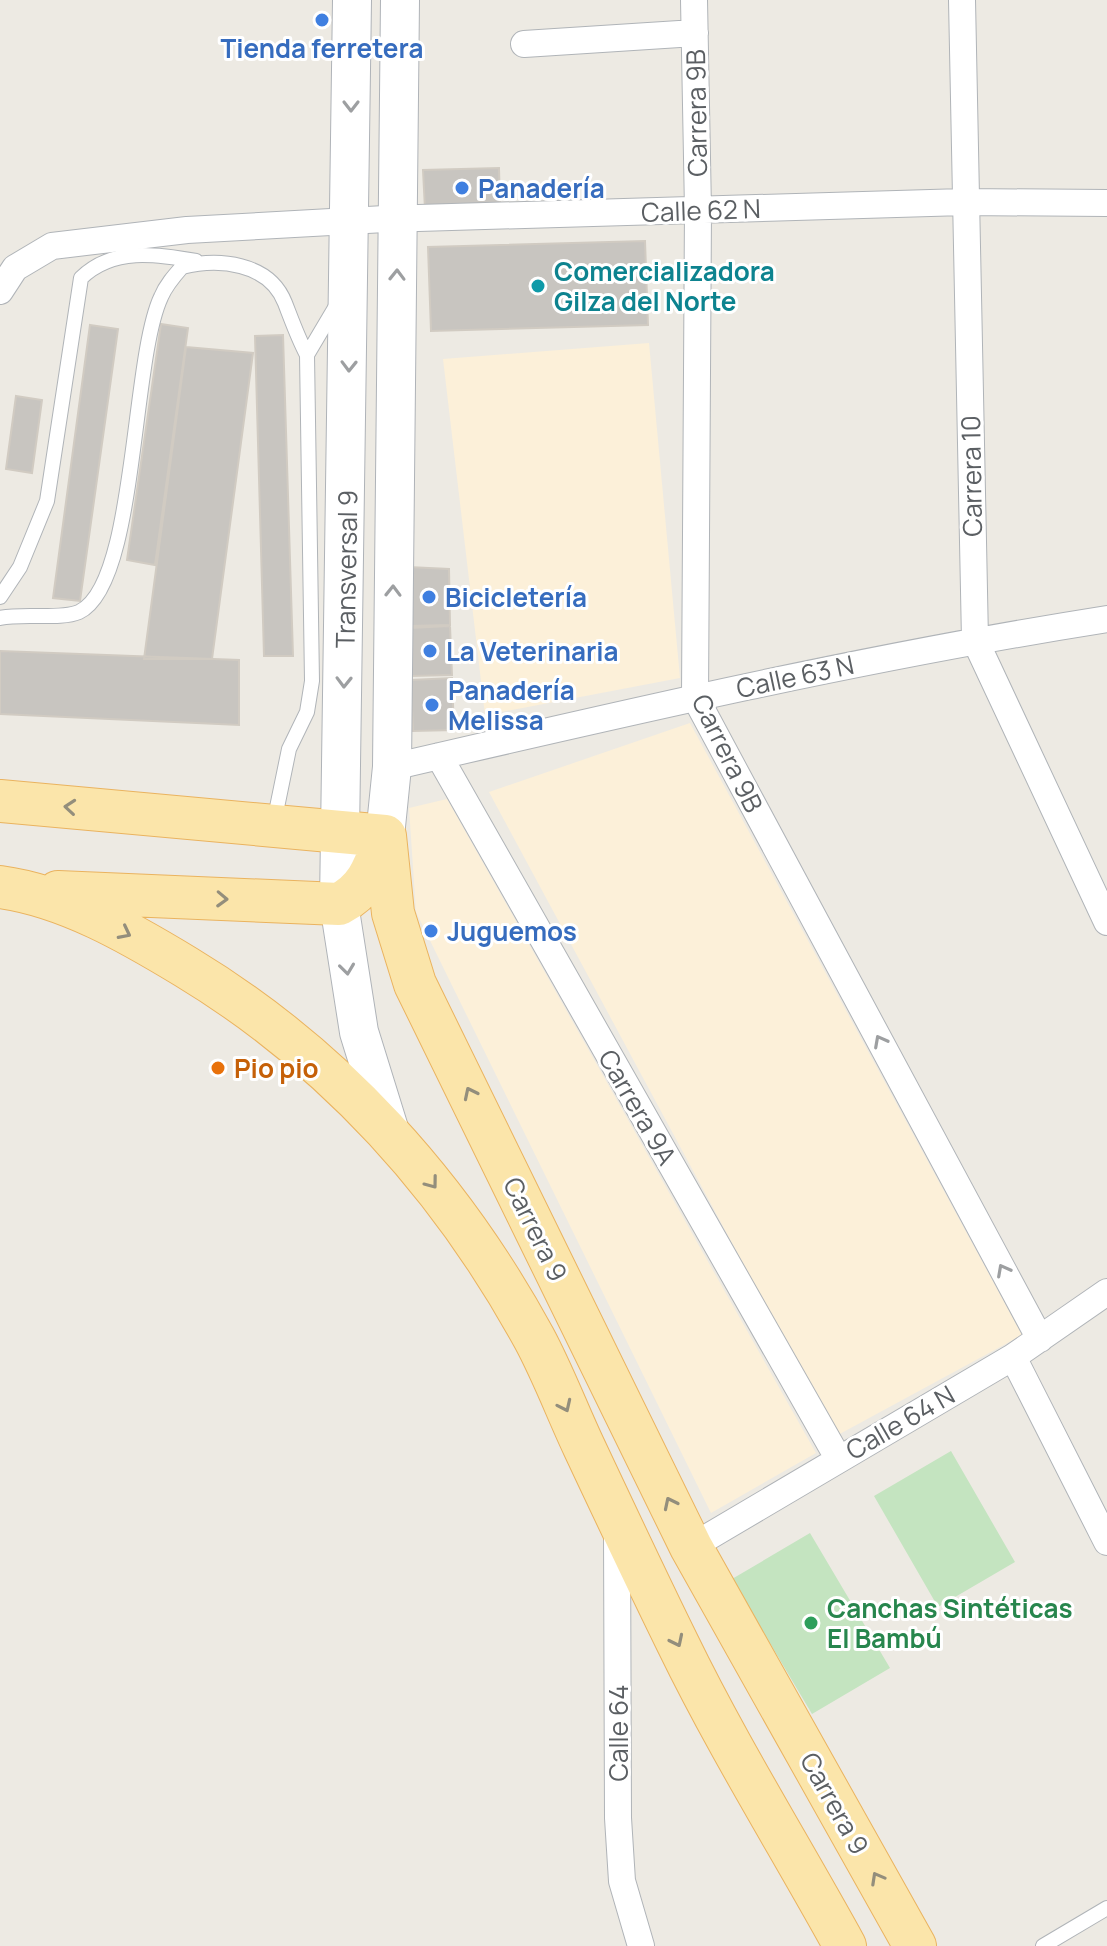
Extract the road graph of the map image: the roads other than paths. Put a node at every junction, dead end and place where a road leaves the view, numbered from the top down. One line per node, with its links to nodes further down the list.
1 (352, 0): 11 (main road, Transversal 9, one-way to 11)
2 (400, 0): 10 (main road, Transversal 9)
3 (694, 0): 5 (street, Carrera 9B)
4 (962, 0): 7 (street, Carrera 10)
5 (695, 33): 6 (street); 9 (street, Carrera 9B)
6 (524, 44)
7 (964, 202): 8 (street, Calle 62 N); 9 (street, Calle 62 N); 19 (street, Carrera 10)
8 (1107, 203)
9 (698, 210): 10 (street, Calle 62 N); 20 (street, Carrera 9B)
10 (397, 219): 11 (street, Calle 62 N); 22 (main road, Transversal 9, one-way to 10)
11 (350, 220): 13 (main road, Transversal 9); 14 (street, Calle 62 N)
12 (202, 262): 15 (lane); 16 (lane); 17 (lane)
13 (350, 276): 15 (lane); 25 (main road, Transversal 9, one-way to 25)
14 (0, 291)
15 (307, 355): 24 (lane)
16 (0, 597)
17 (0, 618)
18 (1107, 619): 19 (street, Calle 63 N)
19 (975, 640): 20 (street, Calle 63 N); 29 (street, Carrera 10)
20 (695, 697): 21 (street, Calle 63 N); 32 (street, Carrera 9B, one-way to 20)
21 (439, 756): 22 (street, Calle 63 N); 33 (street, Carrera 9A)
22 (392, 767): 26 (main road, Transversal 9)
23 (3, 797): 24 (main road, one-way to 23)
24 (273, 826): 25 (main road)
25 (338, 832): 26 (main road); 28 (main road, Transversal 9)
26 (385, 836): 28 (main road); 37 (main road, Carrera 9, one-way to 26)
27 (16, 889): 28 (main road, one-way to 28); 30 (main road, Carrera 9, one-way to 30)
28 (339, 904): 30 (main road, Transversal 9, one-way to 30)
29 (1107, 922)
30 (390, 1132): 35 (main road, Carrera 9, one-way to 35)
31 (1107, 1292): 32 (street, Calle 64 N)
32 (1026, 1348): 33 (street, Calle 64 N); 34 (street); 36 (street)
33 (838, 1458): 37 (street, Calle 64 N)
34 (1107, 1502)
35 (617, 1518): 39 (street, Calle 64); 40 (main road, Carrera 9, one-way to 40)
36 (1107, 1542)
37 (691, 1547): 41 (main road, Carrera 9, one-way to 37)
38 (1107, 1908): 42 (lane)
39 (641, 1946)
40 (845, 1946)
41 (915, 1946)
42 (1043, 1946)

